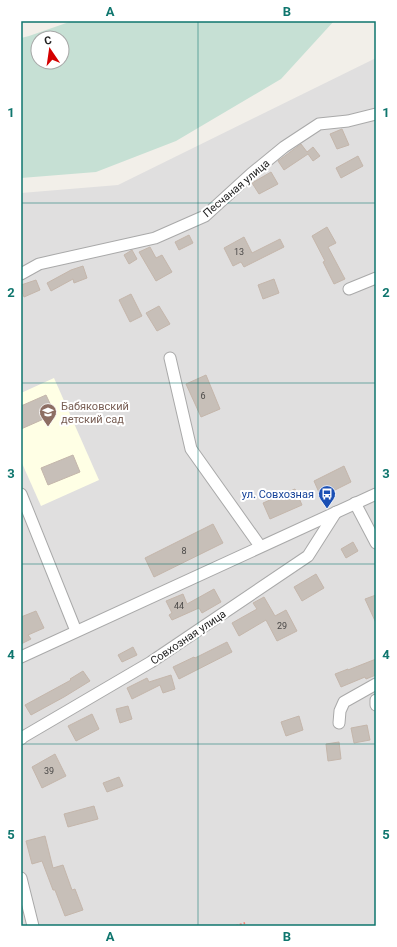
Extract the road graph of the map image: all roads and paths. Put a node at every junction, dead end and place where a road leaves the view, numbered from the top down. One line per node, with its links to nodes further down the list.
1 (376, 114): 2 (street, Песчаная улица)
2 (21, 274)
3 (376, 278): 4 (street)
4 (349, 290)
5 (170, 358): 11 (street)
6 (21, 494): 12 (street)
7 (376, 494): 8 (street)
8 (355, 504): 9 (street); 10 (street)
9 (336, 512): 11 (street); 18 (street, Совхозная улица)
10 (376, 543)
11 (260, 546): 12 (street)
12 (76, 631): 13 (street)
13 (21, 657)
14 (376, 684): 17 (street)
15 (376, 700): 16 (street)
16 (376, 705)
17 (339, 723)
18 (22, 737)
19 (21, 878): 21 (street)
20 (245, 923): 22 (path)
21 (33, 926)
22 (236, 926)

